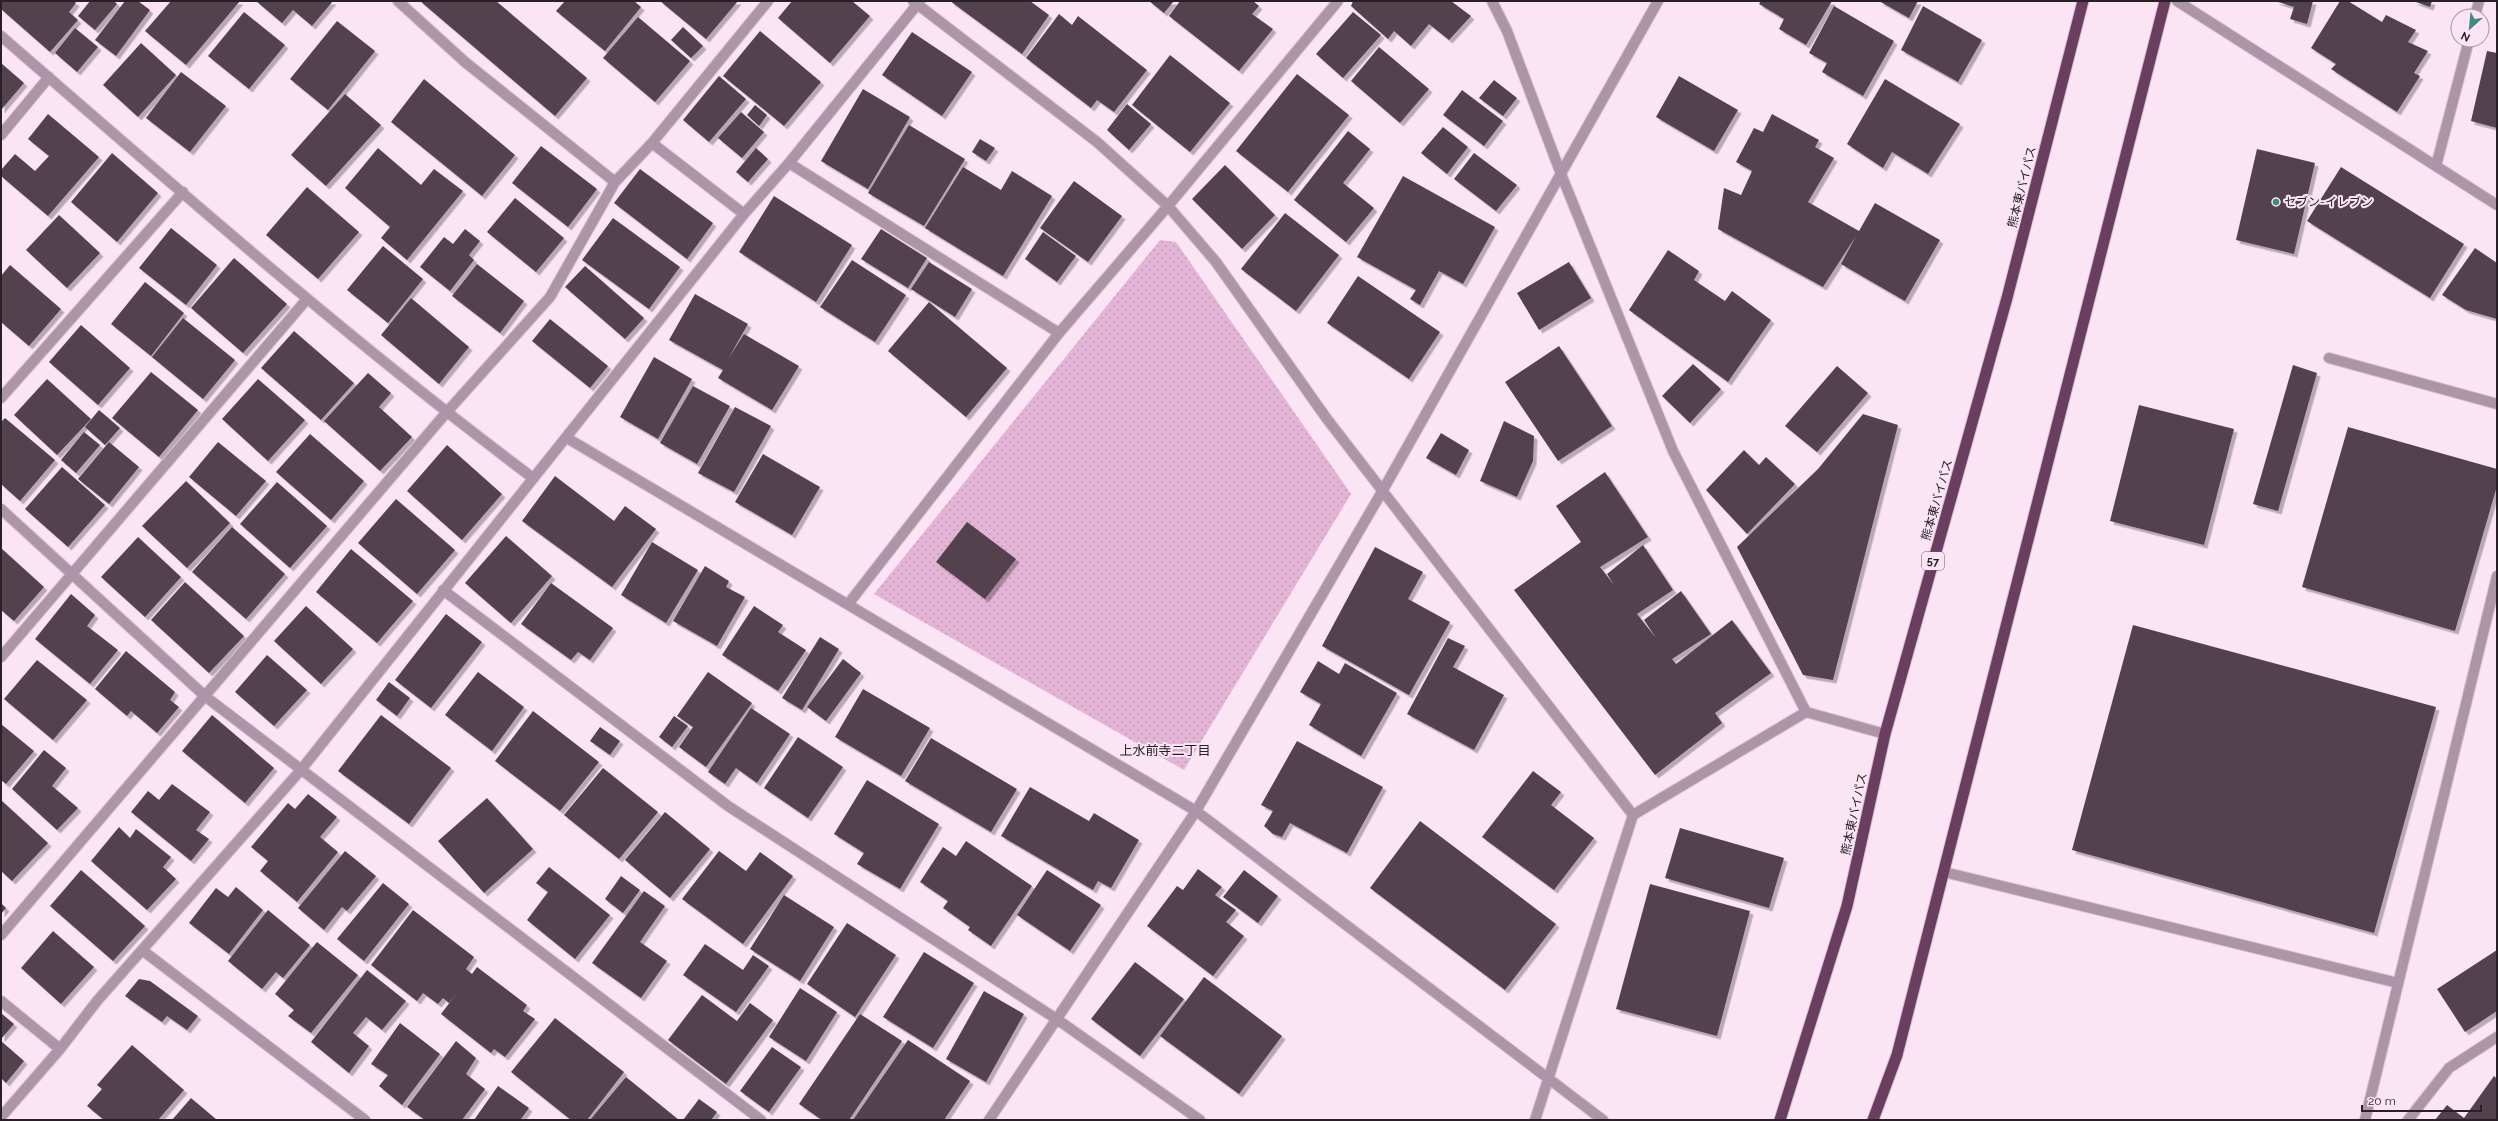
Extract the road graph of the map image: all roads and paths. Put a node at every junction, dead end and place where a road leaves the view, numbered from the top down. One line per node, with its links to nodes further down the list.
1 (398, 1): 18 (street)
2 (768, 1): 14 (street)
3 (1338, 1): 21 (street)
4 (1492, 1): 17 (street)
5 (1658, 1): 17 (street)
6 (2083, 1): 40 (highway, 熊本東バイパス / 57)
7 (2165, 1): 44 (highway)
8 (2177, 1): 16 (street)
9 (917, 2): 15 (street); 21 (street)
10 (1, 36): 12 (street)
11 (2466, 48): 16 (street)
12 (48, 77): 13 (street); 19 (street)
13 (1, 135)
14 (652, 143): 18 (street); 22 (street)
15 (789, 163): 22 (street); 24 (street)
16 (2436, 166): 20 (street)
17 (1561, 174): 31 (street); 39 (street)
18 (615, 182): 28 (street)
19 (183, 192): 23 (street); 26 (street)
20 (2497, 205)
21 (1168, 206): 24 (street); 31 (street)
22 (744, 214): 29 (street)
23 (307, 299): 28 (street); 33 (street)
24 (1059, 334): 36 (street)
25 (2329, 358): 27 (street)
26 (1, 398)
27 (2497, 404)
28 (446, 413): 30 (street); 38 (street)
29 (567, 438): 30 (street); 36 (street)
30 (533, 478): 35 (street)
31 (1383, 490): 42 (street); 43 (street)
32 (1, 509): 33 (street)
33 (74, 574): 37 (street); 38 (street)
34 (2497, 576): 47 (street)
35 (443, 590): 41 (street); 49 (street)
36 (849, 604): 42 (street)
37 (1, 657)
38 (206, 697): 41 (street); 45 (street)
39 (1806, 712): 40 (street); 43 (street)
40 (1885, 734): 60 (highway, 熊本東バイパス / 57)
41 (300, 771): 46 (street); 55 (street)
42 (1196, 811): 49 (street); 52 (street)
43 (1634, 815): 52 (street)
44 (1944, 872): 47 (street); 61 (highway)
45 (1, 935)
46 (142, 950): 51 (street); 54 (street)
47 (2398, 983): 62 (street)
48 (1, 1001): 51 (street)
49 (1058, 1020): 56 (street); 57 (street)
50 (2497, 1038): 63 (street)
51 (60, 1049): 53 (street)
52 (1549, 1081): 58 (street); 59 (street)
53 (1, 1117)
54 (365, 1120)
55 (761, 1120)
56 (989, 1120)
57 (1200, 1120)
58 (1535, 1120)
59 (1603, 1120)
60 (1780, 1120)
61 (1873, 1120)
62 (2365, 1120)
63 (2408, 1120)

